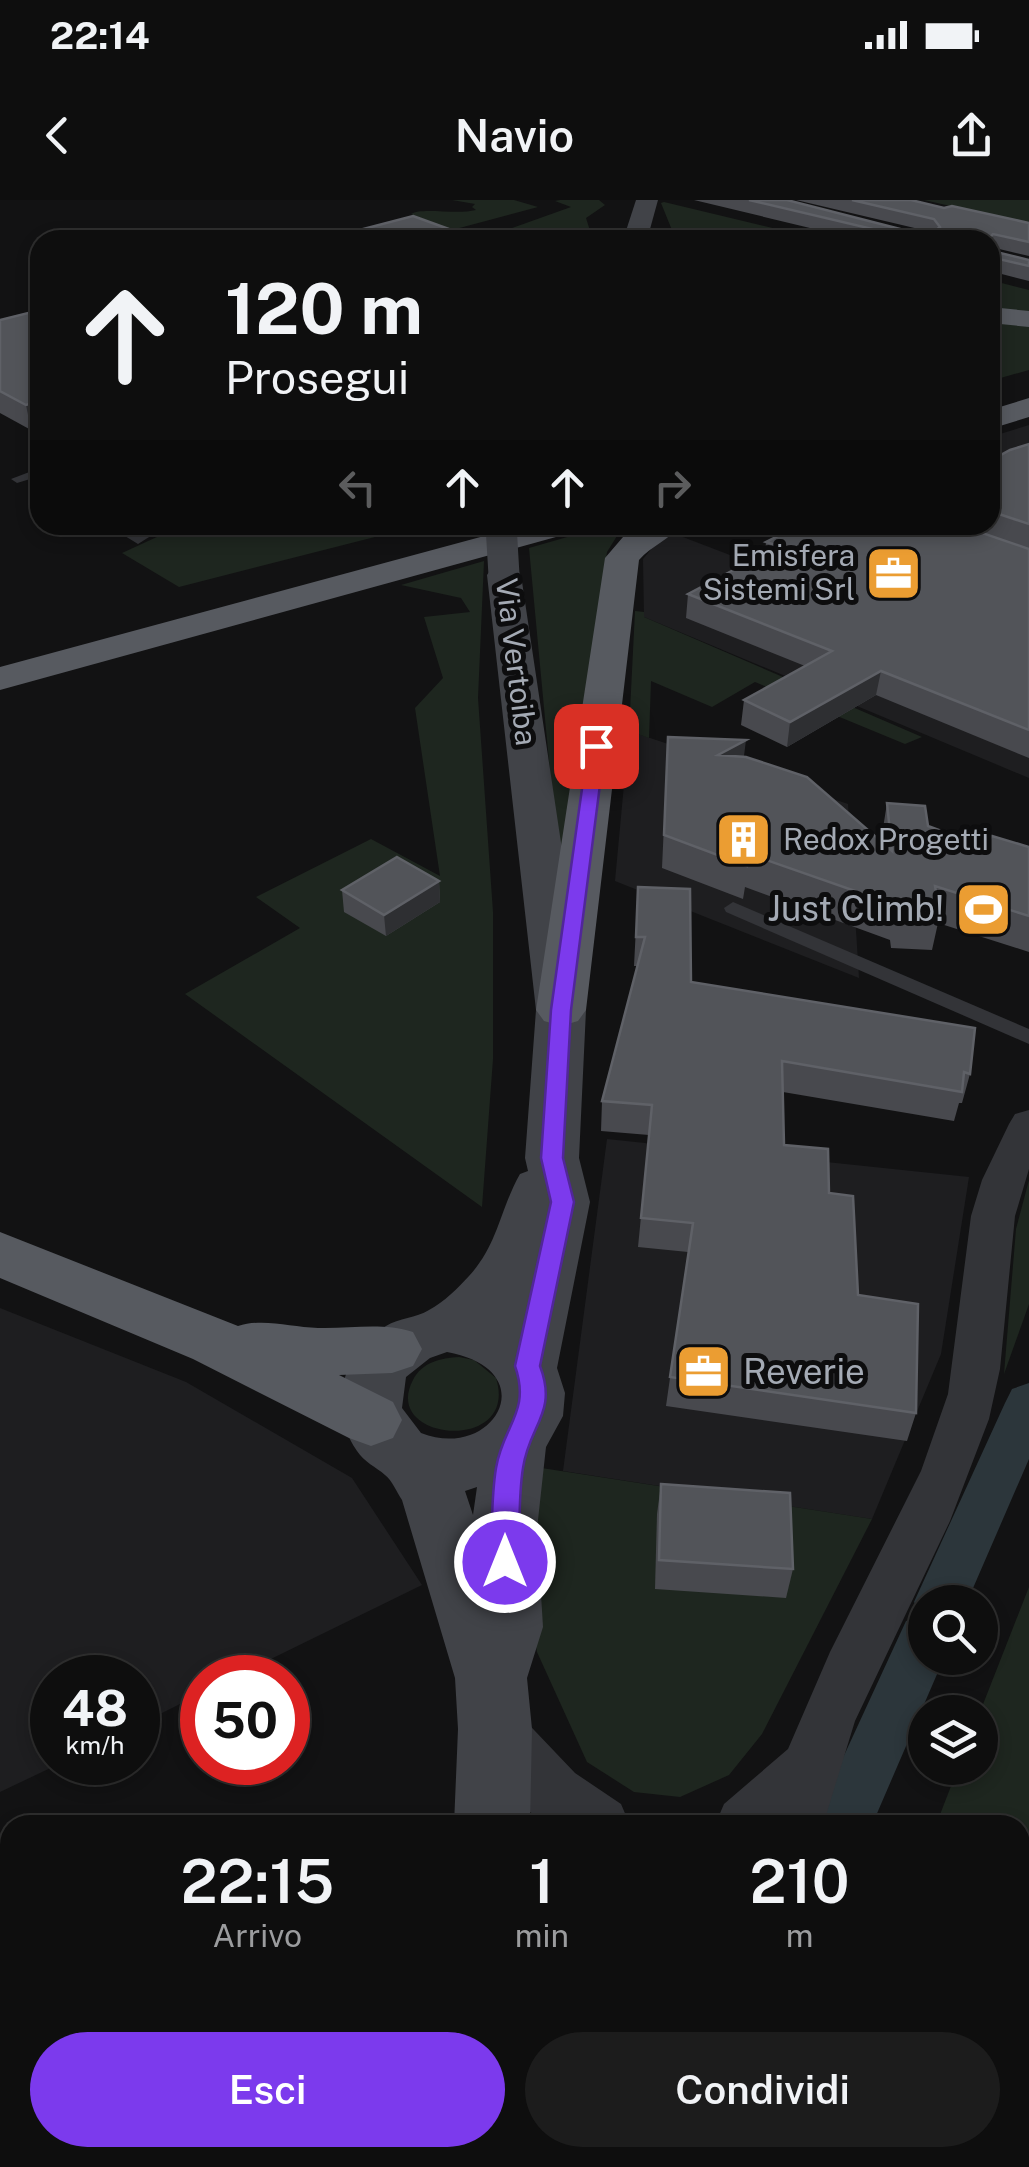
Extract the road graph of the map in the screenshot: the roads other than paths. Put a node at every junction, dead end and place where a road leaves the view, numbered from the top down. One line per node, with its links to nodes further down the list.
1 (1000, 317): 2 (highway)
2 (1029, 319)
3 (1029, 381): 4 (highway)
4 (1000, 389)
5 (1029, 396): 6 (highway)
6 (1000, 404)
7 (1029, 407): 8 (highway)
8 (1000, 417)
9 (30, 475): 10 (lane)
10 (17, 479)
11 (451, 535): 15 (highway)
12 (502, 535): 18 (main road, Via Vertoiba, bridge)
13 (526, 535): 16 (highway)
14 (645, 535): 18 (highway)
15 (0, 657)
16 (0, 679)
17 (732, 908): 19 (lane)
18 (561, 1010): 21 (main road, Via Vertoiba)
19 (1029, 1037)
20 (1029, 1124): 29 (street)
21 (552, 1158): 23 (main road, Via Vertoiba); 25 (main road, Via Vertoiba)
22 (0, 1254): 24 (highway)
23 (420, 1339): 24 (highway); 25 (main road); 26 (main road, Via Vertoiba)
24 (214, 1342): 26 (highway)
25 (527, 1366): 27 (main road, Via Vertoiba)
26 (390, 1439): 27 (main road); 28 (main road, Via Vertoiba)
27 (515, 1440): 28 (main road, Via Vertoiba)
28 (493, 1703): 30 (main road, Via Vertoiba); 31 (street)
29 (799, 1798): 32 (street)
30 (492, 1815)
31 (586, 1815)
32 (765, 1815)

